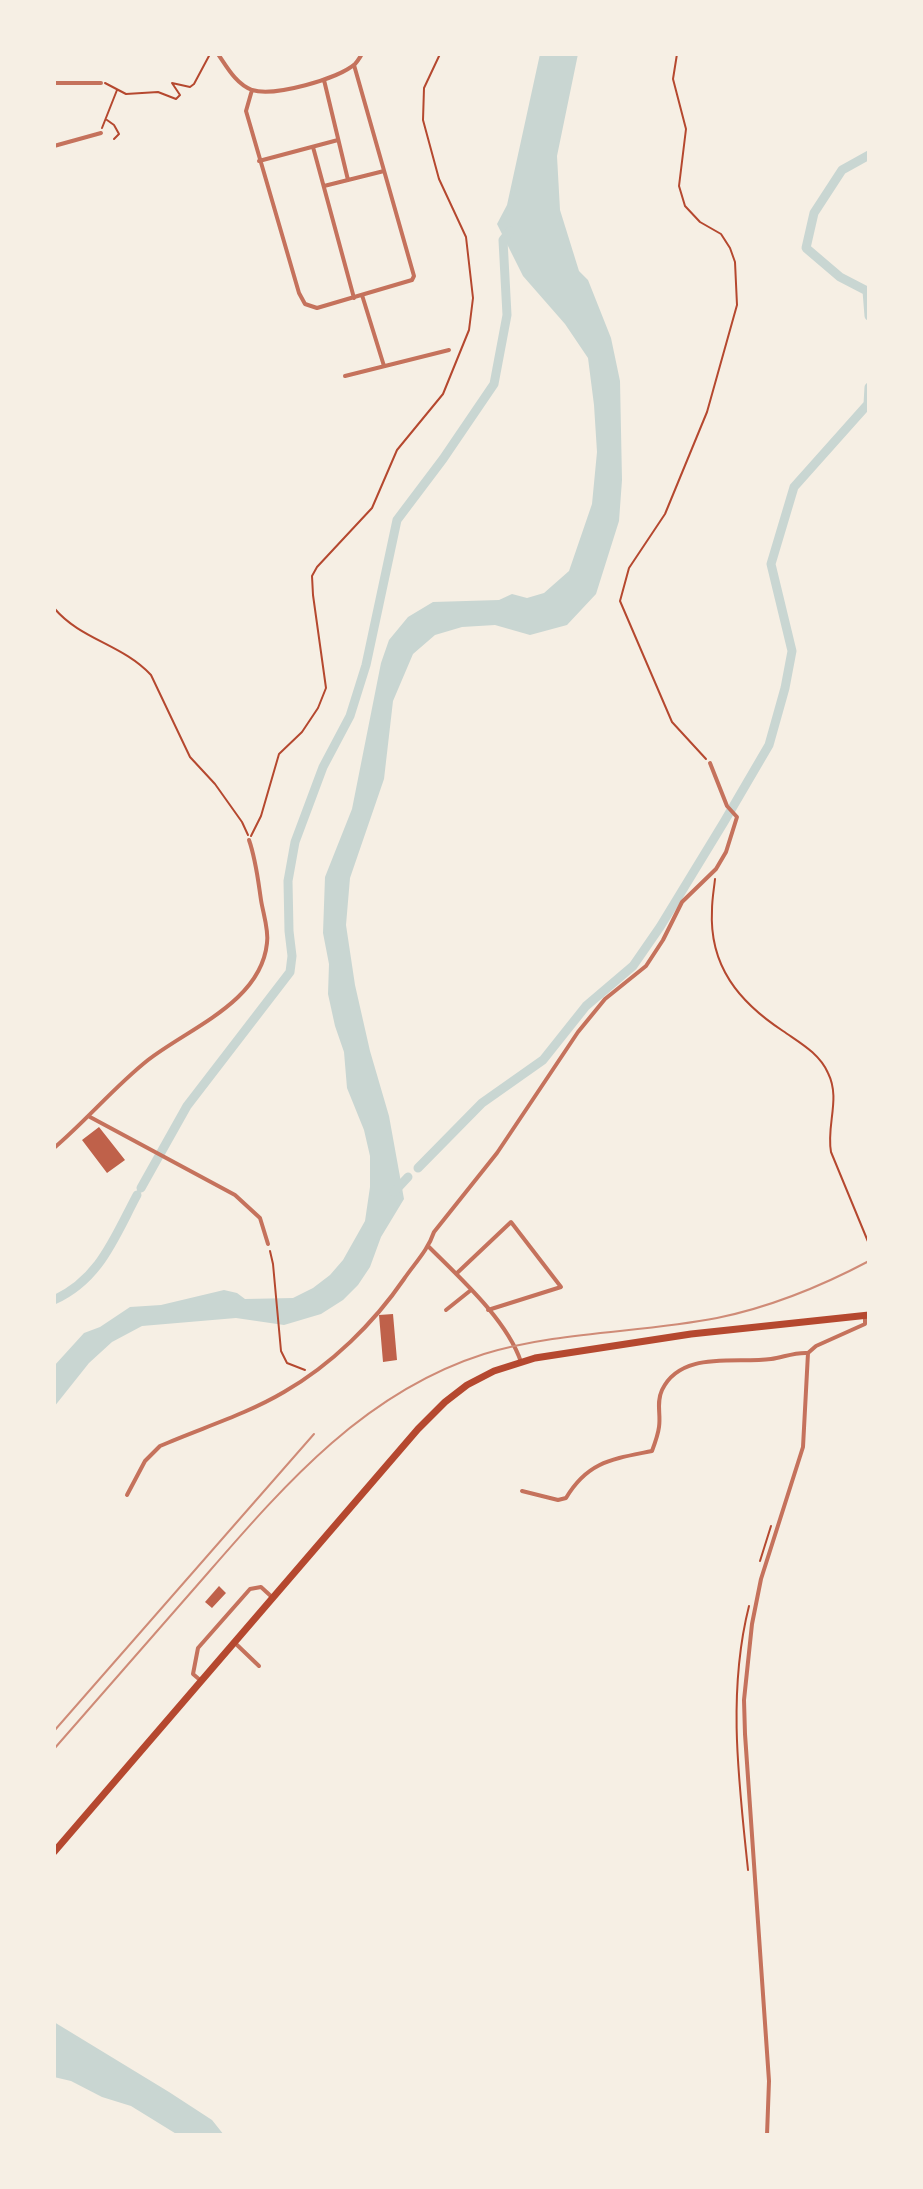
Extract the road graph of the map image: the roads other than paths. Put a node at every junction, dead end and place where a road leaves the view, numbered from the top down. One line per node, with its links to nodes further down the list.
1 (218, 54): 7 (street)
2 (362, 54): 3 (street)
3 (354, 65): 4 (street); 13 (street)
4 (324, 80): 7 (street); 9 (street)
5 (54, 83): 6 (street)
6 (101, 83)
7 (252, 90): 12 (street)
8 (101, 133): 10 (street)
9 (339, 140): 11 (street); 14 (street)
10 (54, 146)
11 (313, 147): 12 (street); 15 (street)
12 (259, 161): 17 (street)
13 (384, 171): 14 (street); 16 (street)
14 (348, 180): 15 (street)
15 (324, 186): 17 (street)
16 (362, 295): 17 (street); 19 (street)
17 (354, 298)
18 (449, 350): 19 (street)
19 (384, 366): 20 (street)
20 (345, 376)
21 (710, 763): 26 (street)
22 (249, 840): 23 (street)
23 (90, 1117): 24 (street); 25 (street)
24 (54, 1148)
25 (268, 1244)
26 (429, 1247): 27 (street); 35 (street)
27 (456, 1274): 28 (street); 30 (street)
28 (471, 1290): 29 (street); 30 (street)
29 (446, 1310)
30 (488, 1310): 33 (street)
31 (867, 1315): 32 (street); 33 (main road)
32 (808, 1353): 34 (street); 41 (street)
33 (521, 1362): 36 (main road)
34 (522, 1491)
35 (127, 1495)
36 (273, 1598): 37 (main road); 39 (street)
37 (235, 1643): 38 (street); 39 (main road)
38 (259, 1666)
39 (201, 1681): 40 (main road)
40 (54, 1852)
41 (767, 2135)

